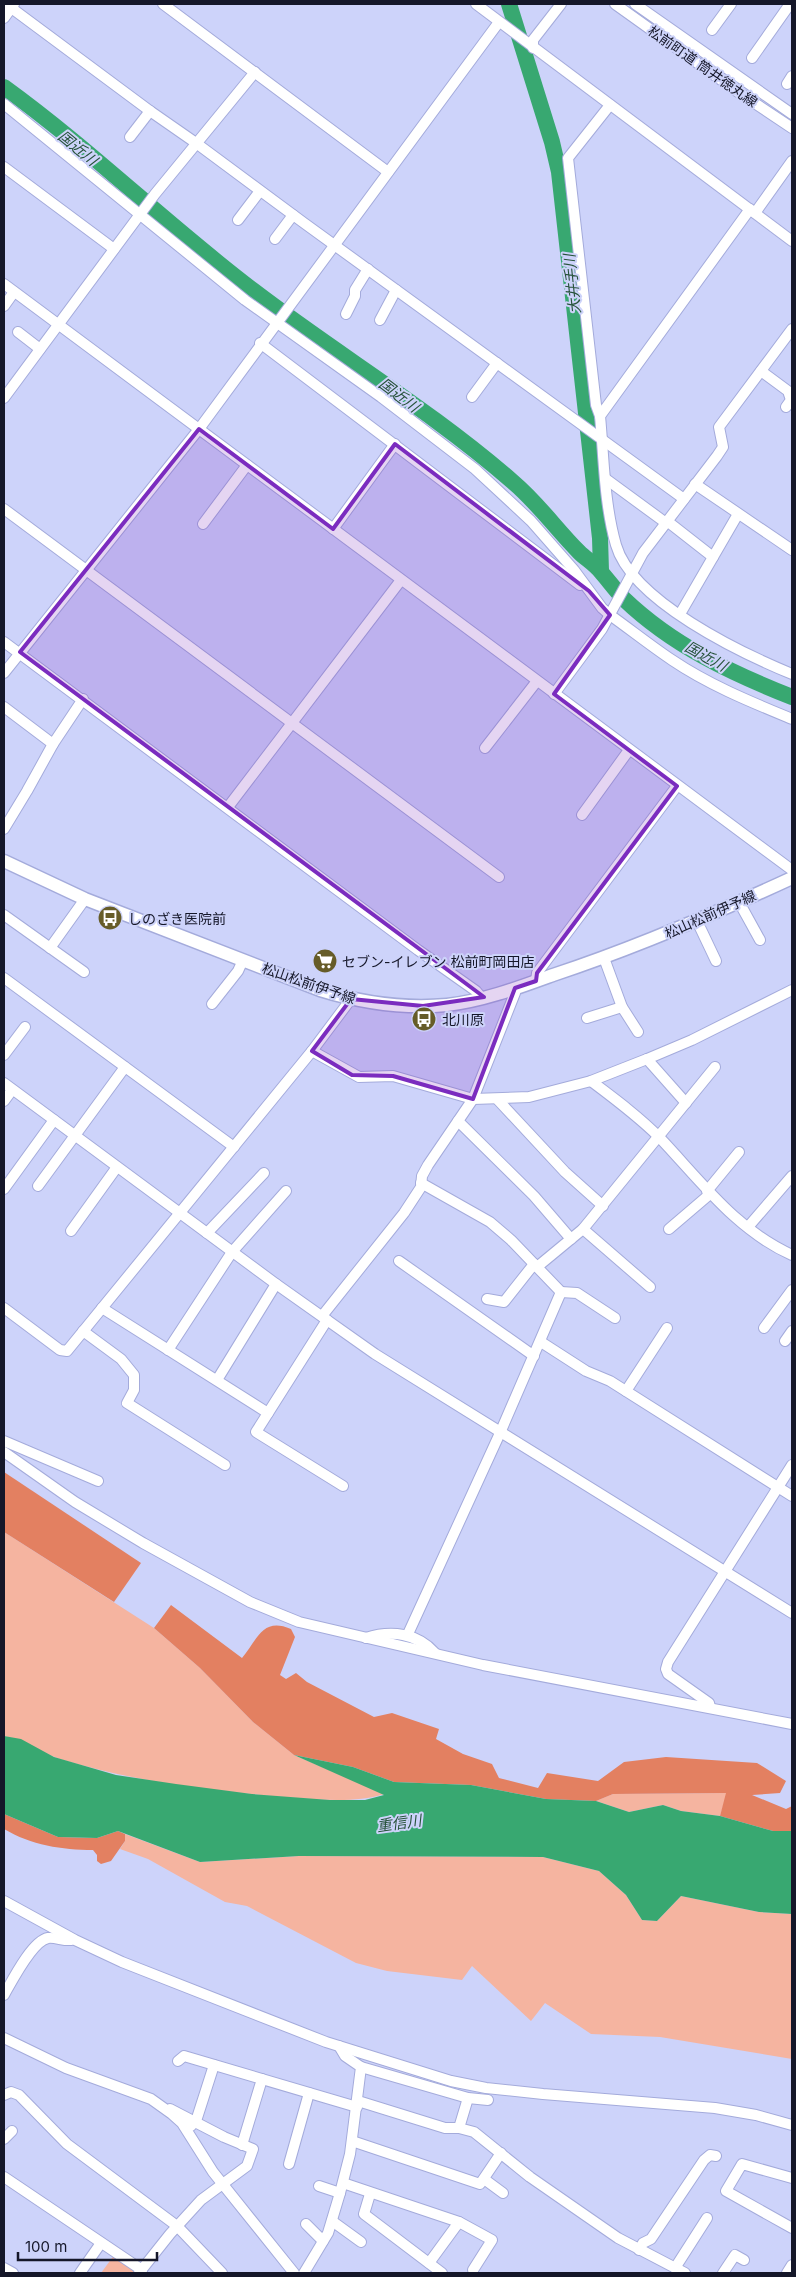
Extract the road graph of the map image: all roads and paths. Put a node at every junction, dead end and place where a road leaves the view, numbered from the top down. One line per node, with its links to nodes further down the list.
1 (163, 4): 14 (street)
2 (476, 4): 10 (street)
3 (561, 4): 12 (street)
4 (616, 4): 19 (street, 松前町道 筒井徳丸線)
5 (635, 4): 18 (street, 松前町道 筒井徳丸線)
6 (731, 4): 11 (street)
7 (790, 4): 13 (street)
8 (10, 5): 9 (street); 17 (street)
9 (4, 18)
10 (502, 24): 12 (street); 24 (street)
11 (712, 30)
12 (532, 47): 16 (street)
13 (752, 58)
14 (255, 72): 21 (street); 24 (street)
15 (4, 104): 27 (street)
16 (610, 104): 26 (street); 52 (street)
17 (150, 111): 20 (street); 21 (street)
18 (792, 114)
19 (792, 128)
20 (130, 138)
21 (196, 143): 25 (street); 27 (street)
22 (792, 161): 26 (street)
23 (4, 168): 33 (street)
24 (388, 172): 32 (street)
25 (260, 191): 28 (street); 29 (street)
26 (753, 211): 31 (street); 52 (street)
27 (140, 214): 33 (street); 41 (street)
28 (293, 215): 30 (street); 32 (street)
29 (238, 220)
30 (275, 239)
31 (792, 241)
32 (334, 244): 34 (street); 41 (street)
33 (114, 249): 42 (street)
34 (368, 269): 36 (street); 39 (street)
35 (4, 284): 37 (street)
36 (396, 290): 40 (street); 47 (street)
37 (14, 292): 38 (street); 42 (street)
38 (4, 306)
39 (346, 314)
40 (380, 320)
41 (276, 322): 45 (street); 70 (street)
42 (58, 325): 46 (street); 53 (street)
43 (792, 329): 48 (street)
44 (18, 332): 46 (street)
45 (260, 343): 53 (street); 55 (street)
46 (40, 350): 50 (street)
47 (497, 363): 49 (street); 54 (street)
48 (761, 371): 51 (street); 58 (street)
49 (472, 397)
50 (4, 398)
51 (786, 407)
52 (600, 416): 54 (street)
53 (199, 429): 56 (street); 67 (street)
54 (601, 439): 57 (street); 59 (street)
55 (395, 444): 64 (street); 70 (street)
56 (247, 465): 63 (street); 64 (street)
57 (606, 479): 62 (street); 68 (street)
58 (695, 484): 59 (street); 61 (street)
59 (684, 499): 62 (street)
60 (4, 509): 67 (street)
61 (738, 514): 65 (street); 66 (street)
62 (666, 522): 66 (street); 68 (street)
63 (204, 524)
64 (333, 530): 69 (street)
65 (792, 550)
66 (713, 557): 72 (street)
67 (86, 570): 74 (street); 82 (street)
68 (630, 576): 71 (street); 72 (street)
69 (401, 580): 77 (street); 82 (street)
70 (589, 591): 71 (street)
71 (611, 613): 78 (street); 81 (street)
72 (680, 614): 76 (street)
73 (4, 642): 74 (street)
74 (20, 652): 75 (street); 79 (street)
75 (4, 673)
76 (792, 674)
77 (537, 681): 78 (street); 84 (street)
78 (554, 694): 85 (street)
79 (83, 699): 83 (street); 87 (street)
80 (4, 707): 83 (street)
81 (792, 719)
82 (292, 723): 87 (street); 92 (street)
83 (53, 744): 89 (street)
84 (485, 748)
85 (629, 750): 86 (street); 88 (street)
86 (677, 786): 91 (street); 105 (street)
87 (228, 807): 108 (street)
88 (582, 815)
89 (4, 829)
90 (4, 860): 94 (main road, 松山松前伊予線)
91 (792, 870)
92 (499, 877)
93 (792, 878): 95 (main road, 松山松前伊予線)
94 (85, 899): 99 (street); 101 (main road, 松山松前伊予線)
95 (739, 902): 97 (main road, 松山松前伊予線); 98 (street)
96 (4, 915): 99 (street)
97 (697, 921): 100 (main road, 松山松前伊予線); 102 (street)
98 (760, 940)
99 (50, 948): 103 (street)
100 (604, 958): 105 (main road, 松山松前伊予線); 111 (street)
101 (243, 960): 109 (main road, 松山松前伊予線); 110 (street)
102 (716, 961)
103 (84, 972)
104 (4, 978): 118 (street)
105 (536, 981): 106 (main road, 松山松前伊予線)
106 (515, 988): 108 (main road, 松山松前伊予線); 122 (street)
107 (792, 990): 117 (street)
108 (481, 998): 109 (main road, 松山松前伊予線)
109 (351, 999): 115 (street)
110 (212, 1004)
111 (622, 1007): 112 (street); 114 (street)
112 (587, 1018)
113 (25, 1027): 116 (street)
114 (638, 1032)
115 (312, 1051): 122 (street); 130 (street)
116 (4, 1055)
117 (647, 1059): 120 (street); 125 (street)
118 (126, 1067): 128 (street); 130 (street)
119 (716, 1067): 125 (street)
120 (591, 1081): 123 (street); 129 (street)
121 (8, 1087): 124 (street); 126 (street)
122 (473, 1099): 123 (street); 127 (street)
123 (498, 1100): 140 (street)
124 (4, 1101)
125 (686, 1103): 129 (street)
126 (54, 1120): 128 (street); 137 (street)
127 (458, 1121): 135 (street); 147 (street)
128 (76, 1136): 132 (street); 136 (street)
129 (658, 1137): 139 (street); 140 (street)
130 (234, 1147): 141 (street)
131 (739, 1152): 139 (street)
132 (117, 1167): 141 (street); 145 (street)
133 (264, 1173): 146 (street)
134 (790, 1182): 142 (street)
135 (421, 1183): 151 (street); 159 (street)
136 (38, 1186)
137 (4, 1189)
138 (286, 1191): 148 (street)
139 (709, 1193): 142 (street); 144 (street)
140 (603, 1206): 143 (street)
141 (180, 1213): 146 (street); 157 (street)
142 (748, 1227): 149 (street)
143 (583, 1229): 147 (street); 153 (street)
144 (669, 1229)
145 (71, 1231)
146 (207, 1233): 148 (street)
147 (571, 1239): 151 (street)
148 (232, 1252): 152 (street); 167 (street)
149 (792, 1255)
150 (399, 1261): 168 (street)
151 (536, 1266): 155 (street); 156 (street)
152 (276, 1284): 159 (street); 169 (street)
153 (650, 1288)
154 (792, 1290): 162 (street)
155 (561, 1292): 160 (street); 166 (street)
156 (487, 1299)
157 (102, 1308): 164 (street); 167 (street)
158 (5, 1313): 164 (street)
159 (325, 1318): 171 (street); 172 (street)
160 (615, 1318)
161 (667, 1328): 170 (street)
162 (764, 1328)
163 (792, 1330): 165 (street)
164 (83, 1331): 175 (street)
165 (785, 1341)
166 (541, 1342): 168 (street); 170 (street)
167 (168, 1350): 169 (street)
168 (534, 1356): 172 (street)
169 (217, 1380): 171 (street)
170 (626, 1391): 179 (street)
171 (268, 1413): 178 (street)
172 (500, 1433): 181 (street); 183 (street)
173 (4, 1441): 177 (street)
174 (4, 1452): 184 (street)
175 (225, 1465)
176 (792, 1465): 179 (street)
177 (98, 1480)
178 (343, 1486)
179 (778, 1487): 180 (street); 181 (street)
180 (792, 1496)
181 (725, 1572): 182 (street); 186 (street)
182 (792, 1613)
183 (408, 1634): 184 (street); 185 (street)
184 (366, 1638): 185 (street)
185 (436, 1654): 186 (street)
186 (710, 1707): 187 (street)
187 (792, 1724)
188 (4, 1902): 189 (street)
189 (75, 1940): 190 (street); 192 (street)
190 (4, 1995)
191 (4, 2038): 202 (street)
192 (339, 2046): 195 (street); 204 (street)
193 (178, 2061): 194 (street)
194 (214, 2065): 196 (street); 203 (street)
195 (361, 2067): 199 (street); 201 (street)
196 (262, 2079): 197 (street); 210 (street)
197 (309, 2093): 201 (street); 213 (street)
198 (4, 2095): 226 (street)
199 (468, 2098): 200 (street); 205 (street)
200 (488, 2100)
201 (358, 2104): 205 (street); 209 (street)
202 (162, 2108): 203 (street); 207 (street)
203 (194, 2121): 207 (street); 210 (street)
204 (792, 2125)
205 (459, 2128): 211 (street)
206 (12, 2131): 208 (street)
207 (189, 2134): 217 (street)
208 (4, 2139)
209 (352, 2141): 216 (street); 219 (street)
210 (242, 2145): 217 (street)
211 (501, 2153): 216 (street); 231 (street)
212 (716, 2156): 231 (street)
213 (289, 2164)
214 (4, 2177): 230 (street)
215 (792, 2178): 227 (street)
216 (484, 2179): 220 (street)
217 (222, 2184): 226 (street); 242 (street)
218 (319, 2186): 219 (street)
219 (342, 2188): 221 (street); 222 (street)
220 (503, 2193)
221 (370, 2194): 223 (street); 233 (street)
222 (332, 2221): 228 (street); 229 (street)
223 (459, 2222): 233 (street); 237 (street)
224 (306, 2224): 228 (street)
225 (707, 2224): 236 (street)
226 (177, 2226): 238 (street); 241 (street)
227 (792, 2228)
228 (323, 2241): 243 (street)
229 (361, 2242)
230 (102, 2243): 238 (street); 240 (street)
231 (638, 2250): 236 (street)
232 (744, 2260): 246 (street)
233 (429, 2263): 244 (street)
234 (792, 2265): 247 (street)
235 (4, 2268): 239 (street)
236 (675, 2268): 245 (street)
237 (473, 2270)
238 (140, 2272)
239 (12, 2273)
240 (80, 2273)
241 (222, 2273)
242 (294, 2273)
243 (304, 2273)
244 (442, 2273)
245 (685, 2273)
246 (723, 2273)
247 (787, 2273)

